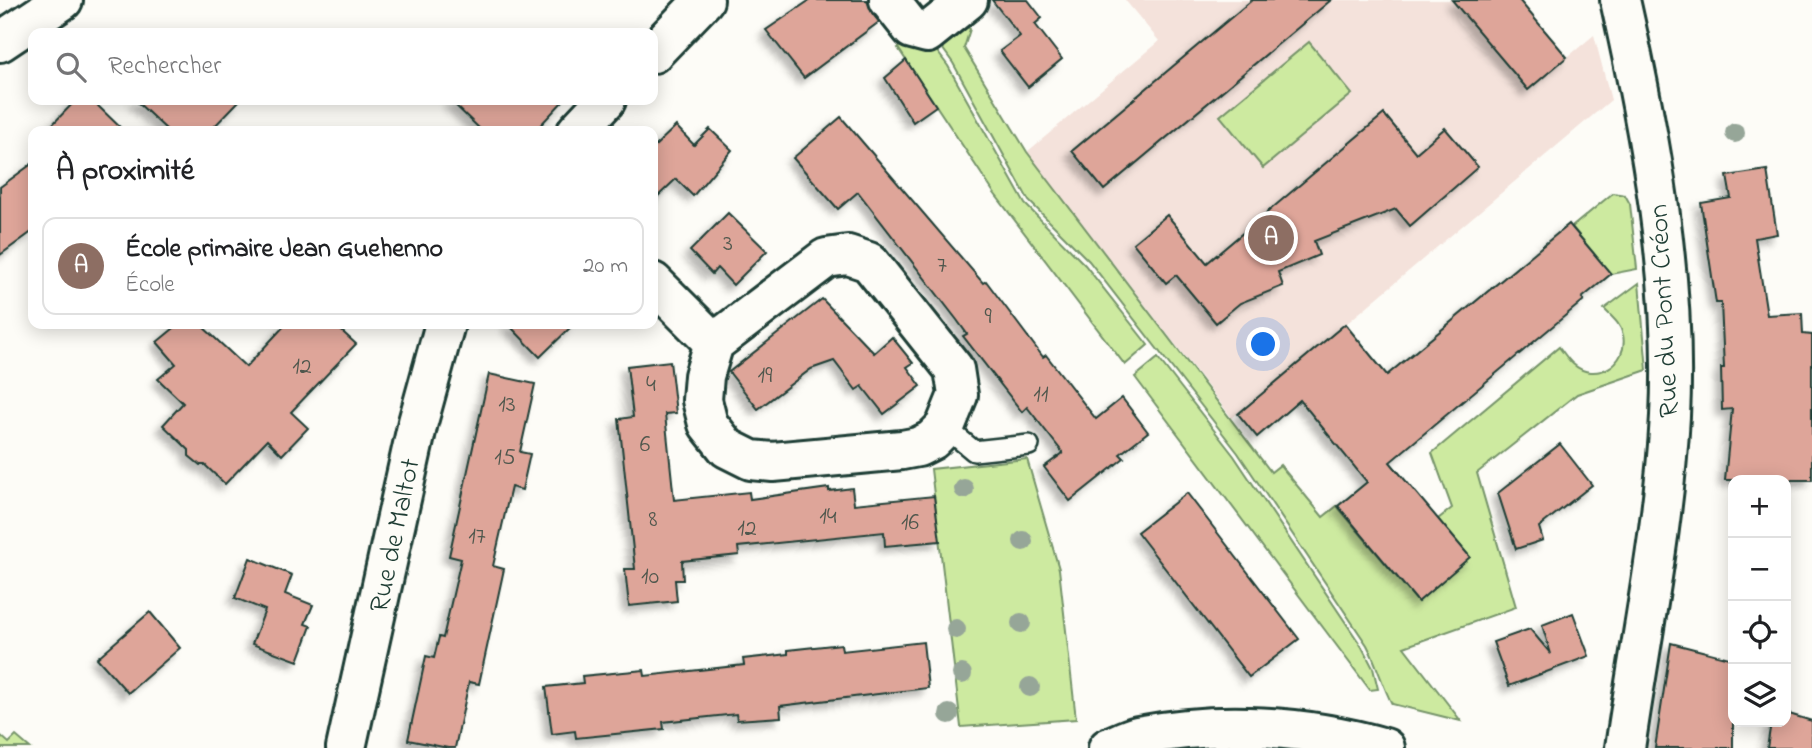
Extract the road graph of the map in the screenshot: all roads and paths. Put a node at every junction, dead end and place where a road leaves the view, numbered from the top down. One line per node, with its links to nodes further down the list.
1 (63, 0): 6 (street)
2 (704, 0): 7 (street)
3 (889, 0): 4 (street)
4 (968, 0)
5 (1620, 0): 18 (street, Rue du Pont Créon)
6 (0, 42)
7 (658, 47)
8 (602, 105): 9 (street)
9 (582, 126)
10 (658, 287): 12 (street)
11 (444, 329): 15 (street, Rue de Maltot)
12 (714, 343): 13 (street); 13 (street)
13 (945, 427): 14 (lane)
14 (1029, 445)
15 (346, 748)
16 (1108, 748): 17 (street)
17 (1385, 748)
18 (1625, 748)

